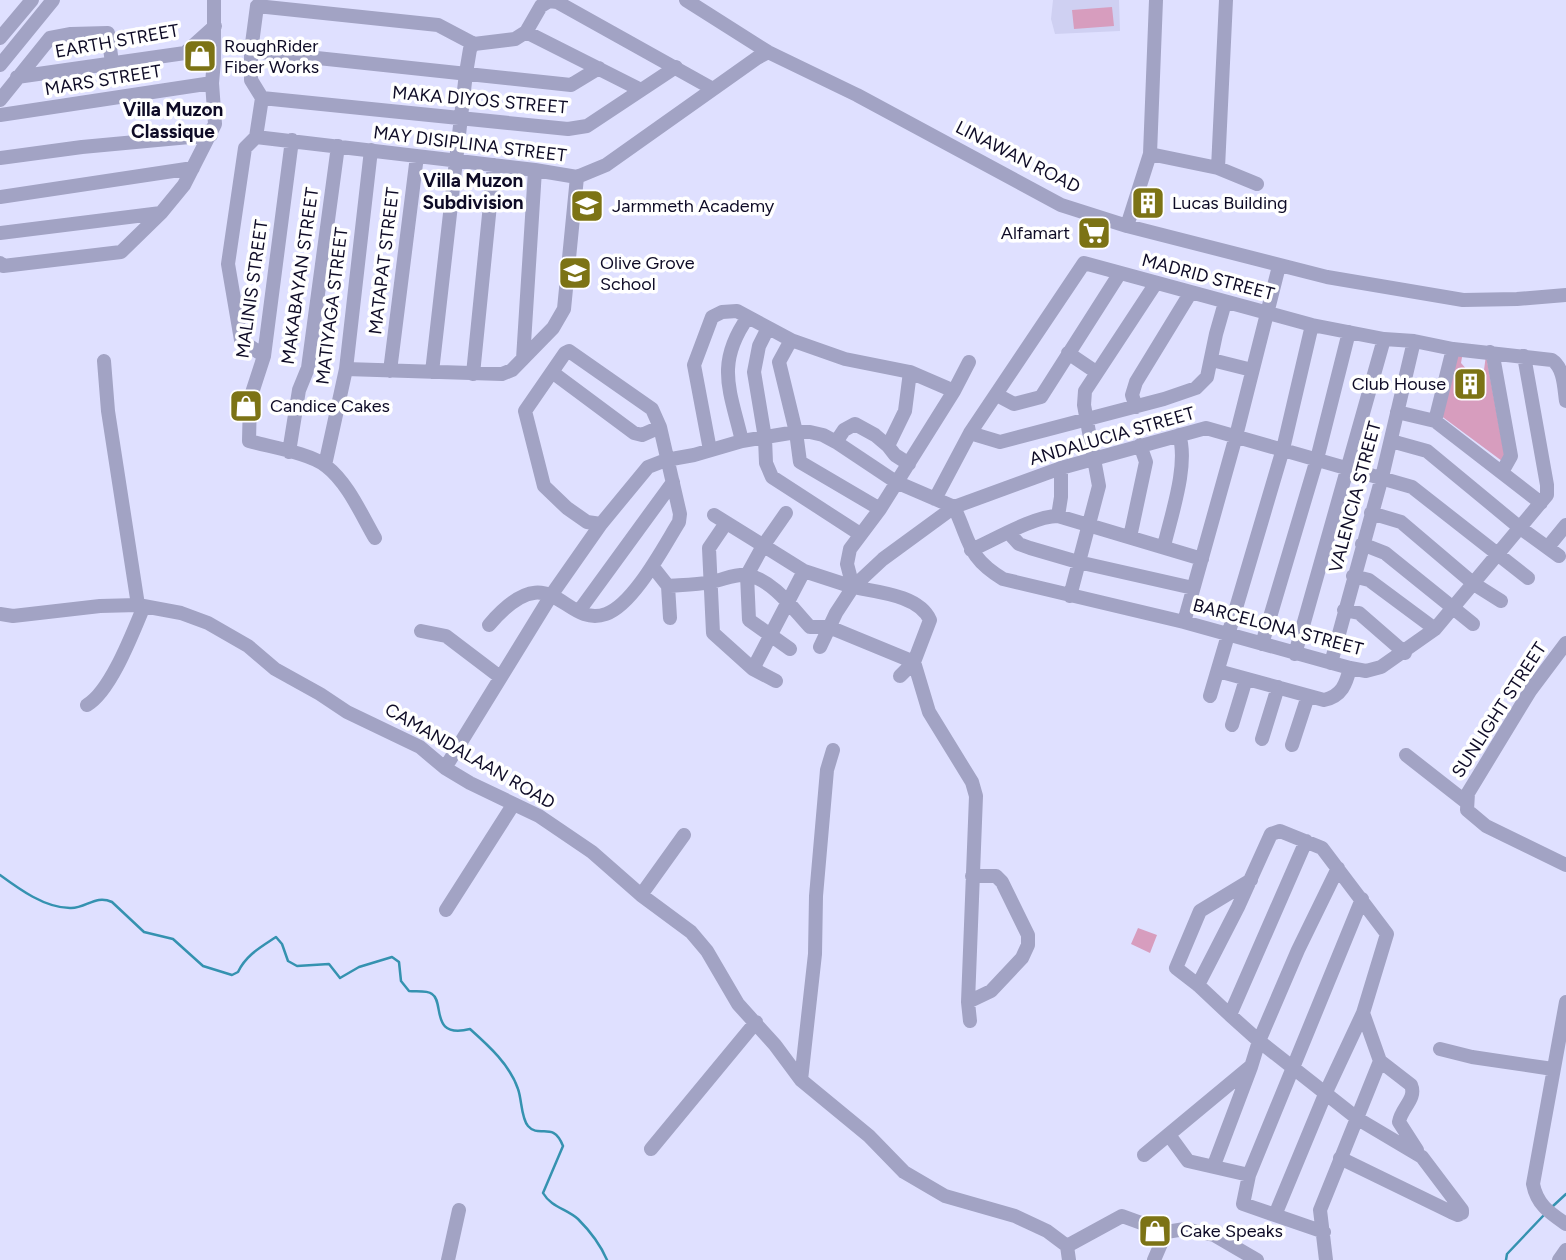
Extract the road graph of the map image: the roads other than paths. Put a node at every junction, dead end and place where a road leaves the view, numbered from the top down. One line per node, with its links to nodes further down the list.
1 (32, 0): 9 (street)
2 (53, 0): 14 (street)
3 (214, 0): 7 (street)
4 (686, 0): 12 (street, LINAWAN ROAD)
5 (1156, 0): 31 (street)
6 (1226, 0): 37 (street)
7 (215, 26): 13 (street, EARTH STREET); 19 (street)
8 (526, 33): 10 (street); 15 (street); 16 (street)
9 (0, 38)
10 (474, 44): 11 (street); 17 (street)
11 (251, 51): 17 (street); 22 (street)
12 (768, 52): 20 (street, MAY DISIPLINA STREET); 43 (street, LINAWAN ROAD)
13 (112, 63): 18 (street, EARTH STREET); 18 (street)
14 (0, 65)
15 (676, 66): 20 (street); 21 (street, MAKA DIYOS STREET)
16 (599, 68): 17 (street); 21 (street)
17 (466, 73): 25 (street)
18 (17, 77): 23 (street)
19 (212, 83): 24 (street, MARS STREET); 26 (street)
20 (713, 89): 39 (street, MAY DISIPLINA STREET)
21 (641, 90): 25 (street, MAKA DIYOS STREET)
22 (262, 98): 25 (street, MAKA DIYOS STREET); 27 (street)
23 (0, 100)
24 (0, 115)
25 (461, 117): 34 (street)
26 (211, 135): 33 (street); 36 (street)
27 (256, 137): 28 (street, MAY DISIPLINA STREET); 63 (street)
28 (292, 141): 29 (street, MAY DISIPLINA STREET); 63 (street, MALINIS STREET)
29 (338, 146): 30 (street, MAY DISIPLINA STREET); 97 (street, MAKABAYAN STREET)
30 (371, 150): 32 (street, MAY DISIPLINA STREET); 69 (street, MATIYAGA STREET)
31 (1150, 154): 37 (street); 43 (street)
32 (416, 156): 34 (street, MAY DISIPLINA STREET); 71 (street, MATAPAT STREET)
33 (0, 158)
34 (456, 160): 35 (street, MAY DISIPLINA STREET); 72 (street)
35 (494, 165): 38 (street, MAY DISIPLINA STREET); 76 (street)
36 (193, 168): 41 (street); 42 (street)
37 (1218, 168): 40 (street)
38 (535, 170): 39 (street, MAY DISIPLINA STREET); 65 (street)
39 (577, 177): 65 (street)
40 (1257, 184)
41 (0, 197)
42 (161, 213): 44 (street); 45 (street)
43 (1127, 226): 46 (street, LINAWAN ROAD)
44 (0, 233)
45 (1, 264)
46 (1279, 266): 50 (street, LINAWAN ROAD); 52 (street)
47 (1120, 273): 48 (street, MADRID STREET); 62 (street); 78 (street, MADRID STREET)
48 (1156, 283): 49 (street, MADRID STREET); 75 (street)
49 (1191, 292): 51 (street, MADRID STREET); 80 (street)
50 (1566, 295)
51 (1230, 303): 52 (street, MADRID STREET); 66 (street)
52 (1267, 313): 54 (street, MADRID STREET); 70 (street)
53 (748, 317): 55 (street); 91 (street); 96 (street)
54 (1312, 325): 56 (street, MADRID STREET); 95 (street)
55 (768, 328): 58 (street); 89 (street)
56 (1349, 332): 57 (street, MADRID STREET); 100 (street)
57 (1384, 339): 59 (street, MADRID STREET); 103 (street)
58 (791, 340): 74 (street); 85 (street)
59 (1414, 341): 60 (street, MADRID STREET); 81 (street, VALENCIA STREET)
60 (1453, 349): 61 (street, MADRID STREET); 83 (street)
61 (1490, 352): 64 (street, MADRID STREET); 105 (street)
62 (1068, 353): 75 (street); 78 (street)
63 (264, 356): 97 (street, MALINIS STREET)
64 (1524, 356): 79 (street, MADRID STREET); 110 (street)
65 (523, 359): 76 (street)
66 (1212, 360): 70 (street); 80 (street)
67 (104, 361): 145 (street)
68 (969, 362): 77 (street)
69 (346, 369): 71 (street); 102 (street, MATIYAGA STREET)
70 (1252, 370): 88 (street)
71 (390, 371): 72 (street)
72 (432, 372): 76 (street)
73 (551, 372): 84 (street); 84 (street); 116 (street)
74 (910, 372): 77 (street); 94 (street)
75 (1096, 372): 82 (street)
76 (473, 373)
77 (954, 391): 101 (street)
78 (997, 395): 86 (street, MADRID STREET)
79 (1566, 401)
80 (1136, 407): 82 (street)
81 (1397, 412): 83 (street); 90 (street, VALENCIA STREET)
82 (1086, 420): 86 (street); 98 (street)
83 (1435, 421): 105 (street)
84 (660, 427): 99 (street)
85 (796, 432): 89 (street); 92 (street); 112 (street)
86 (970, 433): 109 (street, MADRID STREET)
87 (1179, 435): 88 (street, ANDALUCIA STREET); 93 (street, ANDALUCIA STREET); 126 (street)
88 (1236, 436): 95 (street, ANDALUCIA STREET); 129 (street)
89 (765, 438): 91 (street); 121 (street)
90 (1391, 441): 106 (street, VALENCIA STREET); 119 (street)
91 (742, 442): 96 (street)
92 (836, 442): 94 (street); 108 (street)
93 (1140, 445): 98 (street, ANDALUCIA STREET); 122 (street)
94 (888, 446): 101 (street)
95 (1283, 449): 100 (street, ANDALUCIA STREET); 158 (street)
96 (710, 450): 99 (street)
97 (289, 452): 102 (street, MALINIS STREET)
98 (1094, 458): 104 (street, ANDALUCIA STREET); 118 (street)
99 (673, 459): 107 (street); 116 (street)
100 (1317, 459): 103 (street, ANDALUCIA STREET); 160 (street)
101 (909, 464): 108 (street)
102 (325, 465): 123 (street)
103 (1346, 467): 106 (street, ANDALUCIA STREET); 164 (street)
104 (1061, 468): 111 (street, ANDALUCIA STREET); 115 (street)
105 (1502, 472): 110 (street)
106 (1382, 477): 114 (street, VALENCIA STREET); 128 (street, ANDALUCIA STREET)
107 (673, 482): 131 (street); 148 (street)
108 (896, 482): 109 (street); 112 (street)
109 (935, 499): 111 (street)
110 (1541, 503): 119 (street, BARCELONA STREET)
111 (954, 507): 127 (street, BARCELONA STREET); 139 (street, ANDALUCIA STREET)
112 (880, 509): 121 (street)
113 (786, 513): 125 (street)
114 (1371, 513): 124 (street, VALENCIA STREET); 137 (street)
115 (1058, 516): 118 (street); 120 (street)
116 (601, 524): 141 (street)
117 (1566, 525): 119 (street)
118 (1089, 526): 122 (street); 130 (street)
119 (1519, 527): 128 (street, BARCELONA STREET)
120 (1009, 533): 127 (street); 130 (street)
121 (860, 534): 139 (street)
122 (1130, 537): 126 (street)
123 (375, 538)
124 (1362, 544): 134 (street, VALENCIA STREET); 146 (street)
125 (763, 546): 132 (street); 133 (street); 136 (street)
126 (1164, 546): 129 (street)
127 (971, 550): 142 (street, BARCELONA STREET)
128 (1499, 555): 135 (street, ANDALUCIA STREET); 137 (street, BARCELONA STREET)
129 (1202, 559): 140 (street)
130 (1078, 562): 140 (street); 142 (street)
131 (653, 567): 138 (street); 148 (street)
132 (804, 571): 139 (street); 143 (street)
133 (747, 575): 136 (street); 143 (street); 157 (street)
134 (1353, 576): 147 (street, VALENCIA STREET); 155 (street)
135 (1528, 578)
136 (711, 582): 138 (street); 168 (street)
137 (1474, 584): 144 (street); 146 (street, BARCELONA STREET)
138 (668, 586): 150 (street)
139 (853, 587): 154 (street, ANDALUCIA STREET); 165 (street)
140 (1193, 588): 151 (street)
141 (552, 594): 148 (street); 153 (street); 171 (street)
142 (1070, 596): 151 (street, BARCELONA STREET)
143 (787, 600): 154 (street); 157 (street)
144 (1501, 601)
145 (141, 606): 149 (street, CAMANDALAAN ROAD); 177 (street); 183 (street, CAMANDALAAN ROAD)
146 (1455, 608): 152 (street); 155 (street, BARCELONA STREET)
147 (1344, 610): 163 (street); 166 (street, VALENCIA STREET)
148 (579, 611)
149 (0, 614)
150 (670, 618)
151 (1184, 622): 158 (street, BARCELONA STREET)
152 (1473, 624)
153 (489, 625)
154 (829, 627): 161 (street, ANDALUCIA STREET); 165 (street)
155 (1435, 629): 163 (street, BARCELONA STREET)
156 (421, 631): 171 (street)
157 (770, 635): 162 (street); 168 (street)
158 (1230, 636): 160 (street, BARCELONA STREET); 169 (street)
159 (1566, 643): 184 (street, SUNLIGHT STREET)
160 (1262, 644): 164 (street, BARCELONA STREET)
161 (820, 647)
162 (790, 649)
163 (1405, 653): 167 (street, BARCELONA STREET)
164 (1295, 654): 166 (street, BARCELONA STREET)
165 (914, 662): 170 (street); 190 (street)
166 (1331, 663): 167 (street, BARCELONA STREET)
167 (1350, 668): 176 (street)
168 (753, 669): 173 (street)
169 (1218, 671): 172 (street); 175 (street)
170 (900, 676)
171 (500, 677): 183 (street)
172 (1246, 679): 174 (street); 178 (street)
173 (776, 681)
174 (1278, 687): 176 (street); 179 (street)
175 (1210, 696)
176 (1308, 696): 180 (street)
177 (87, 705)
178 (1232, 725)
179 (1262, 739)
180 (1292, 745)
181 (833, 750): 208 (street)
182 (1406, 755): 184 (street)
183 (444, 768): 185 (street, CAMANDALAAN ROAD)
184 (1466, 802): 188 (street, SUNLIGHT STREET)
185 (513, 805): 192 (street, CAMANDALAAN ROAD); 194 (street)
186 (684, 835): 192 (street)
187 (1306, 841): 189 (street); 191 (street); 199 (street)
188 (1566, 865)
189 (1338, 868): 193 (street); 202 (street)
190 (972, 876): 196 (street); 196 (street)
191 (1251, 880): 195 (street); 195 (street)
192 (641, 895): 201 (street, CAMANDALAAN ROAD)
193 (1362, 899): 198 (street); 206 (street)
194 (446, 910)
195 (1198, 985): 199 (street)
196 (968, 1002): 200 (street)
197 (1566, 1002): 207 (street)
198 (1363, 1013): 204 (street); 209 (street)
199 (1230, 1016): 202 (street)
200 (970, 1021)
201 (756, 1022): 208 (street, CAMANDALAAN ROAD); 212 (street)
202 (1258, 1041): 205 (street); 206 (street)
203 (1440, 1049): 207 (street)
204 (1380, 1061): 210 (street); 214 (street)
205 (1251, 1067): 211 (street); 216 (street)
206 (1293, 1068): 209 (street); 217 (street)
207 (1553, 1069): 220 (street)
208 (801, 1080): 224 (street, CAMANDALAAN ROAD)
209 (1326, 1092): 210 (street); 219 (street)
210 (1357, 1119): 214 (street); 215 (street)
211 (1169, 1135): 213 (street); 216 (street)
212 (651, 1149)
213 (1144, 1155)
214 (1422, 1157): 215 (street)
215 (1340, 1158): 222 (street)
216 (1214, 1165): 217 (street)
217 (1249, 1175): 219 (street)
218 (459, 1210): 225 (street)
219 (1275, 1215): 222 (street)
220 (1566, 1224)
221 (1166, 1232): 224 (street); 226 (street); 227 (street)
222 (1324, 1232): 228 (street)
223 (1566, 1250): 229 (street)
224 (1068, 1253)
225 (448, 1260)
226 (1153, 1260)
227 (1257, 1260)
228 (1326, 1260)
229 (1559, 1260)

